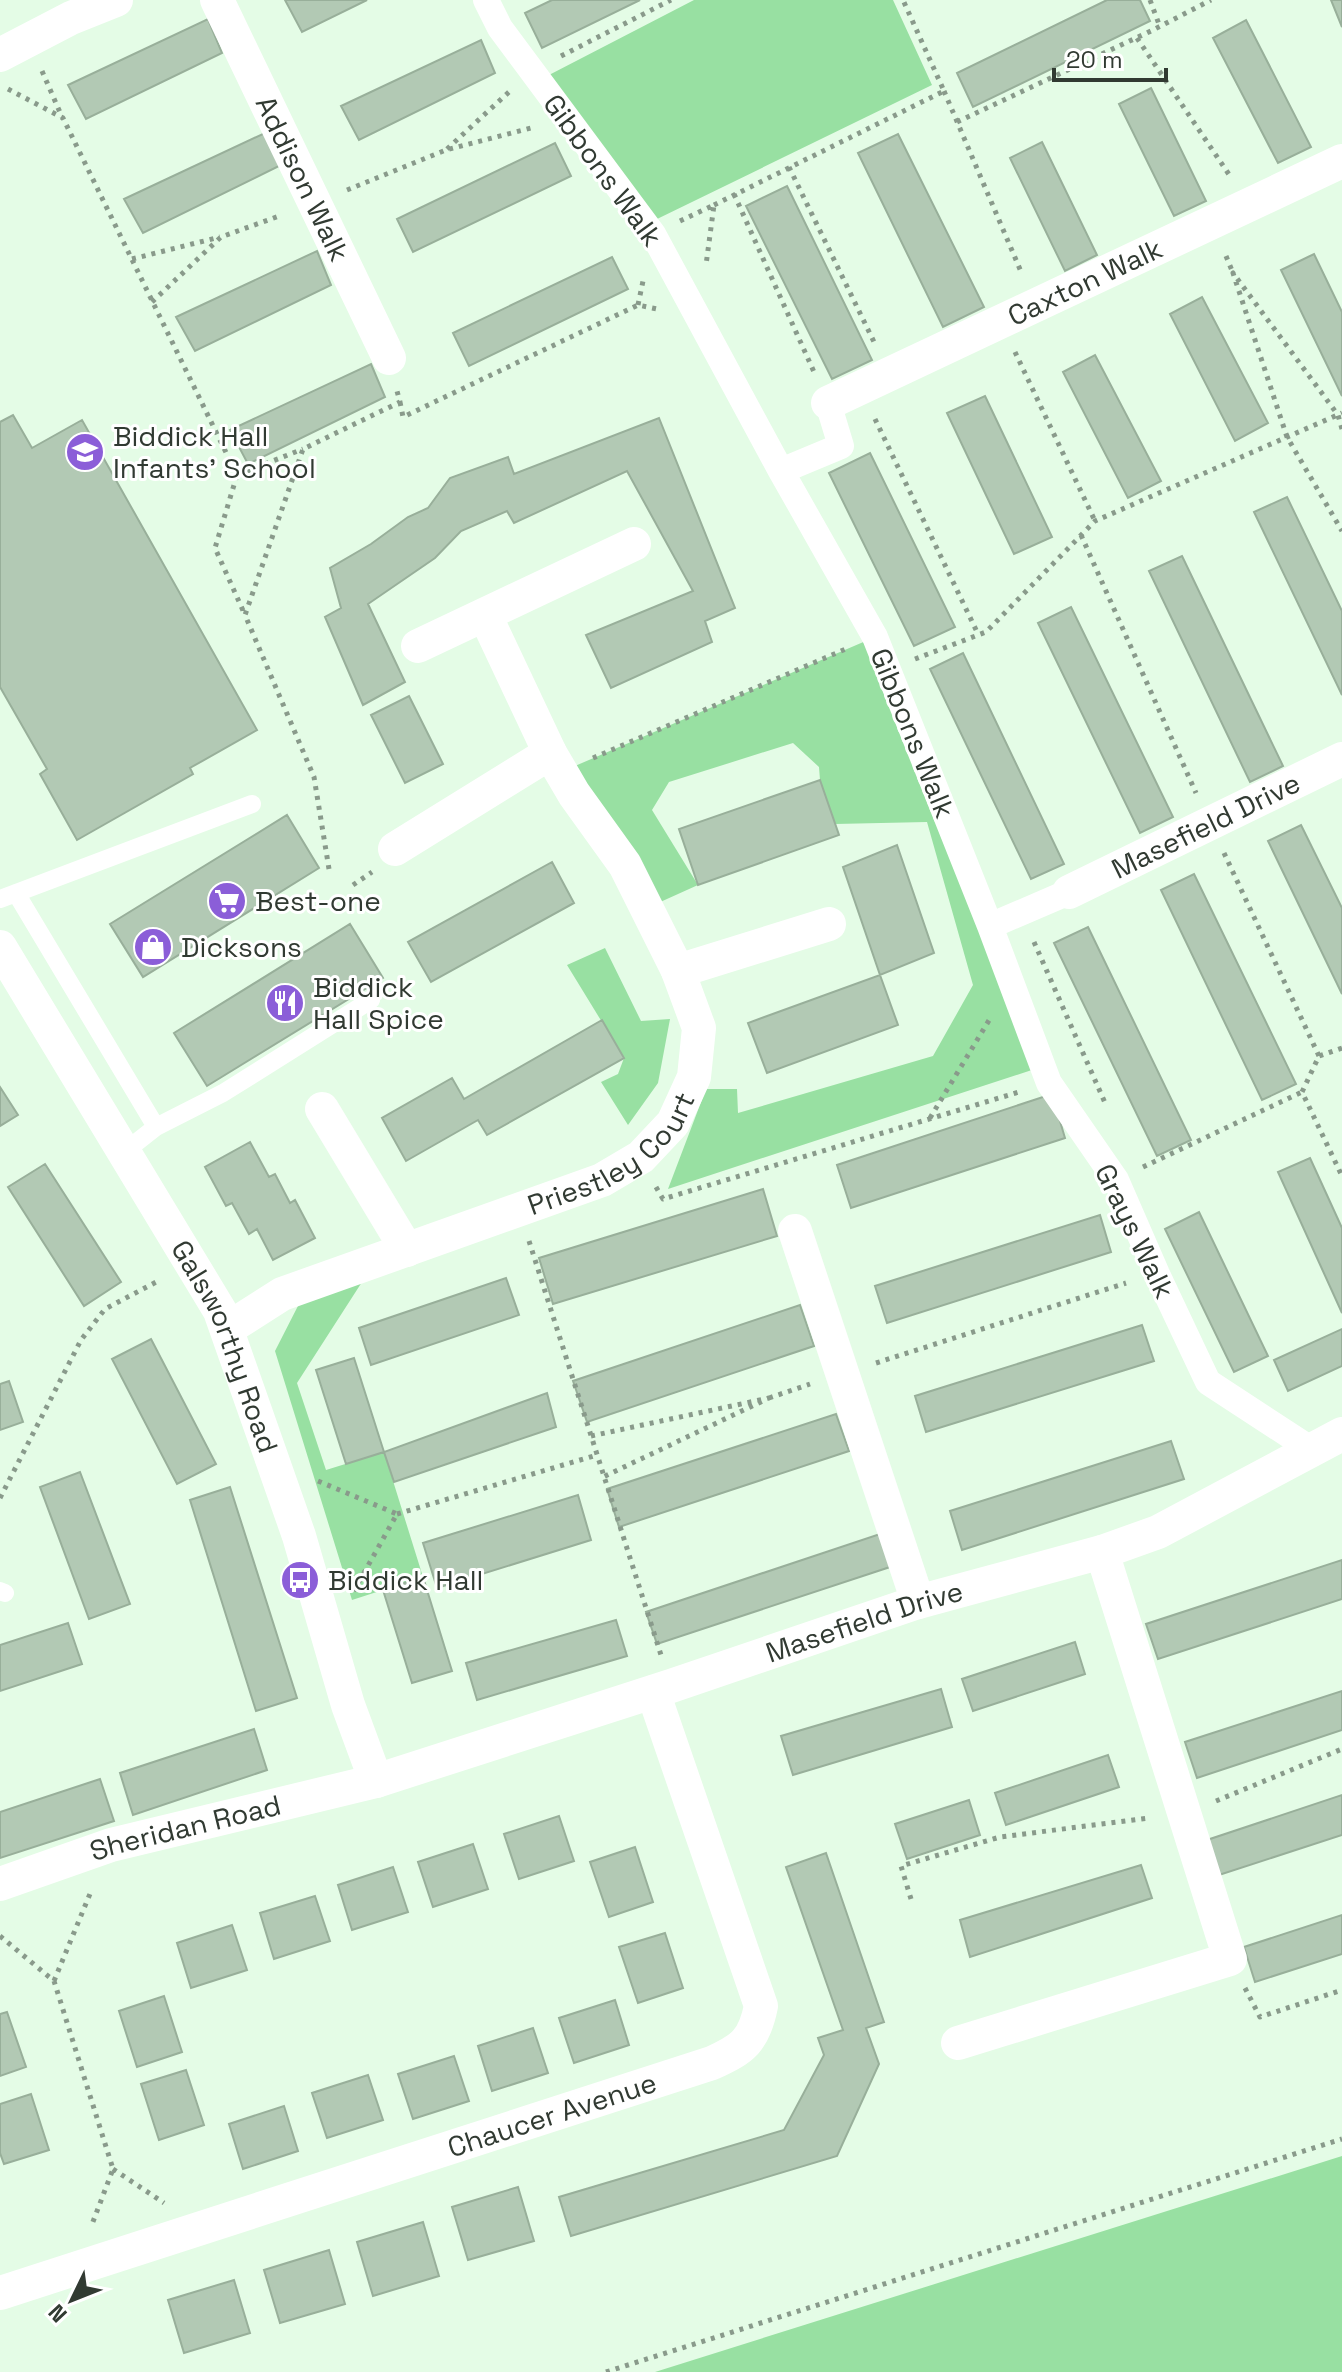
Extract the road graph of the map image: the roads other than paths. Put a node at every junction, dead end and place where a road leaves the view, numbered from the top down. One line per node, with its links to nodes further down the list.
1 (116, 0): 4 (street)
2 (217, 0): 7 (street, Addison Walk)
3 (486, 0): 9 (street, Gibbons Walk)
4 (67, 9): 5 (street)
5 (14, 48)
6 (1342, 161): 8 (street, Caxton Walk)
7 (389, 358)
8 (828, 403): 9 (street)
9 (781, 471): 20 (street, Gibbons Walk)
10 (634, 544): 11 (street)
11 (485, 615): 12 (street); 14 (street, Priestley Court)
12 (418, 646)
13 (1342, 759): 17 (street, Masefield Drive)
14 (555, 763): 16 (street); 22 (street, Priestley Court)
15 (252, 804): 18 (lane)
16 (395, 849)
17 (1069, 892): 20 (street)
18 (8, 896): 25 (lane)
19 (829, 924): 22 (street)
20 (990, 926): 31 (street, Grays Walk)
21 (0, 947): 26 (street, Galsworthy Road)
22 (678, 971): 28 (street, Priestley Court)
23 (371, 1000): 25 (lane)
24 (322, 1109): 28 (street)
25 (156, 1127): 26 (lane)
26 (123, 1153): 29 (street, Galsworthy Road)
27 (795, 1231): 33 (street)
28 (407, 1250): 29 (street, Priestley Court)
29 (227, 1329): 35 (street, Galsworthy Road)
30 (1342, 1434): 31 (street, Masefield Drive)
31 (1312, 1450): 32 (street, Masefield Drive)
32 (1102, 1552): 33 (street, Masefield Drive); 37 (street)
33 (918, 1602): 34 (street, Masefield Drive)
34 (662, 1689): 35 (street, Masefield Drive); 38 (street, Chaucer Avenue)
35 (376, 1781): 36 (street, Sheridan Road)
36 (0, 1884)
37 (958, 2043)
38 (0, 2293)

